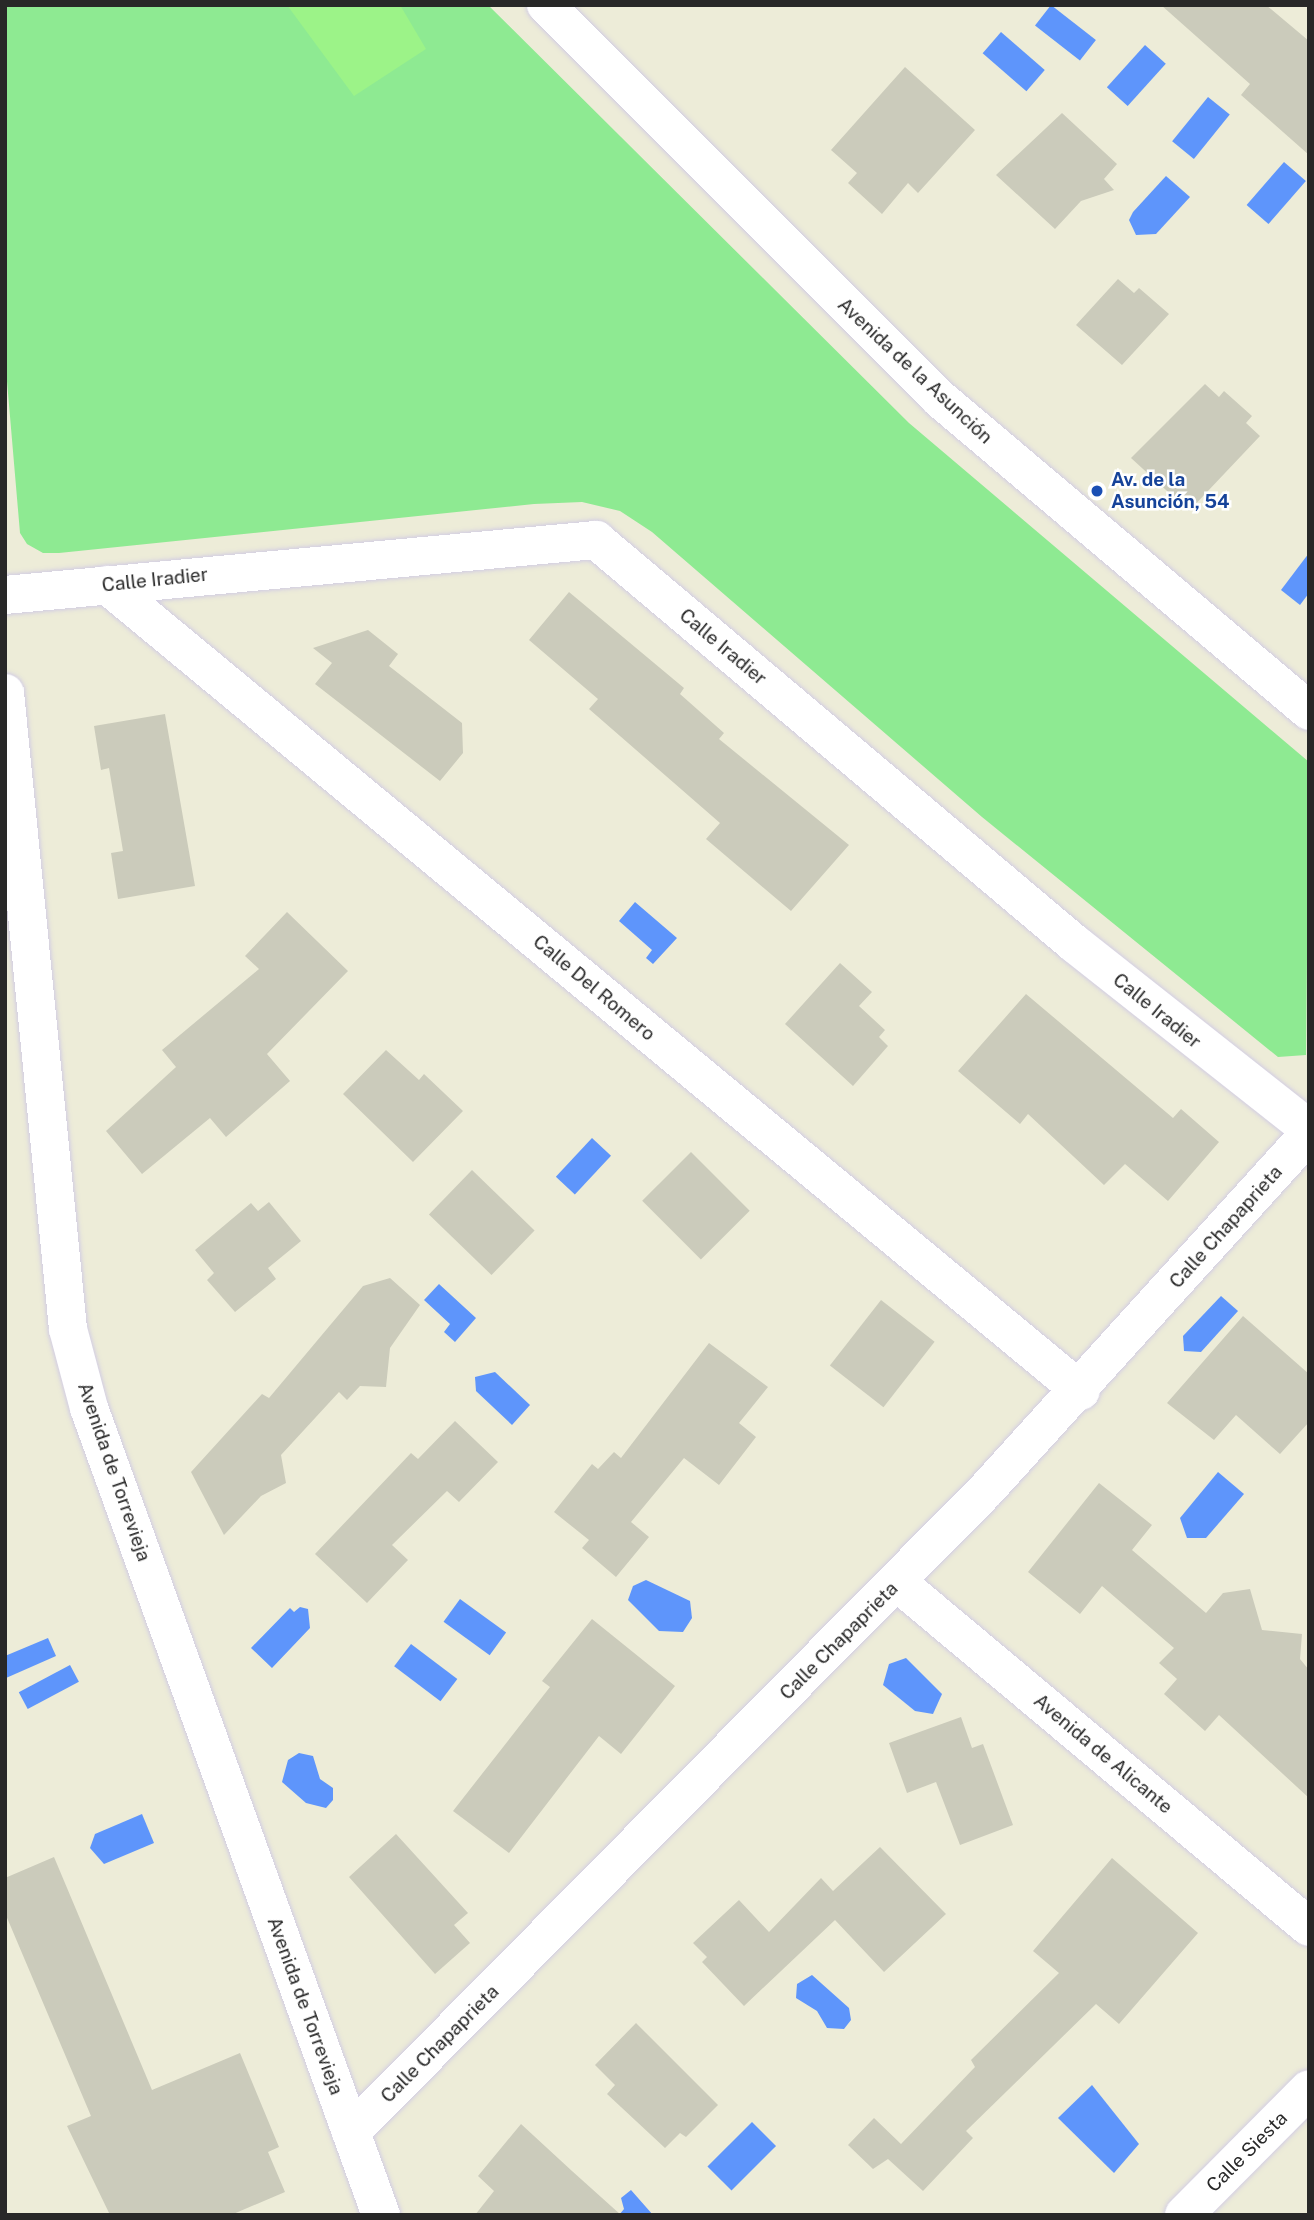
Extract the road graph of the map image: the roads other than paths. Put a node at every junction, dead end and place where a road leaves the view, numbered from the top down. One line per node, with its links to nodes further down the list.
1 (546, 5): 5 (street, Avenida de la Asunción)
2 (107, 585): 3 (street, Calle Iradier); 6 (street, Calle Iradier); 7 (street, Calle Del Romero)
3 (5, 595)
4 (5, 694): 11 (street, Avenida de Torrevieja)
5 (1309, 711)
6 (1309, 1132): 7 (street, Calle Chapaprieta)
7 (1081, 1391): 8 (street, Calle Chapaprieta)
8 (897, 1582): 9 (street, Avenida de Alicante); 11 (street, Calle Chapaprieta)
9 (1309, 1927)
10 (1309, 2089): 13 (street, Calle Siesta)
11 (351, 2132): 12 (street, Avenida de Torrevieja)
12 (381, 2215)
13 (1184, 2215)

